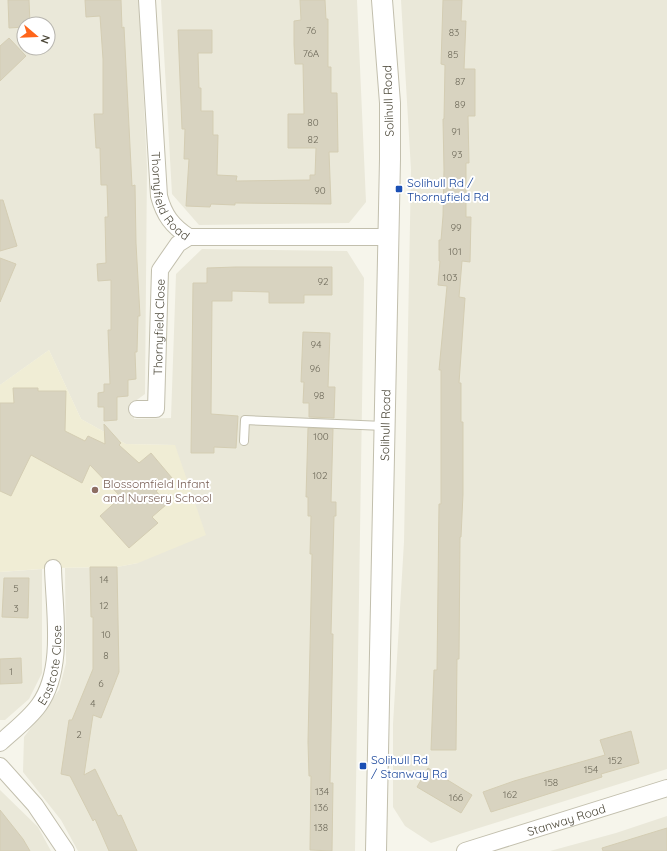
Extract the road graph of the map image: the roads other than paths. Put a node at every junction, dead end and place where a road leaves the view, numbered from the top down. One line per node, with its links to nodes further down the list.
1 (147, 0): 3 (street, Thornyfield Road)
2 (382, 0): 4 (street, Solihull Road)
3 (189, 237): 4 (street, Thornyfield Road); 5 (street, Thornyfield Close)
4 (387, 237): 6 (street, Solihull Road)
5 (137, 409)
6 (384, 426): 7 (lane); 13 (street, Solihull Road)
7 (244, 441)
8 (53, 568): 9 (street, Eastcote Close)
9 (0, 743)
10 (0, 766): 12 (street)
11 (667, 788): 14 (street, Stanway Road)
12 (66, 851)
13 (376, 851)
14 (465, 851)

